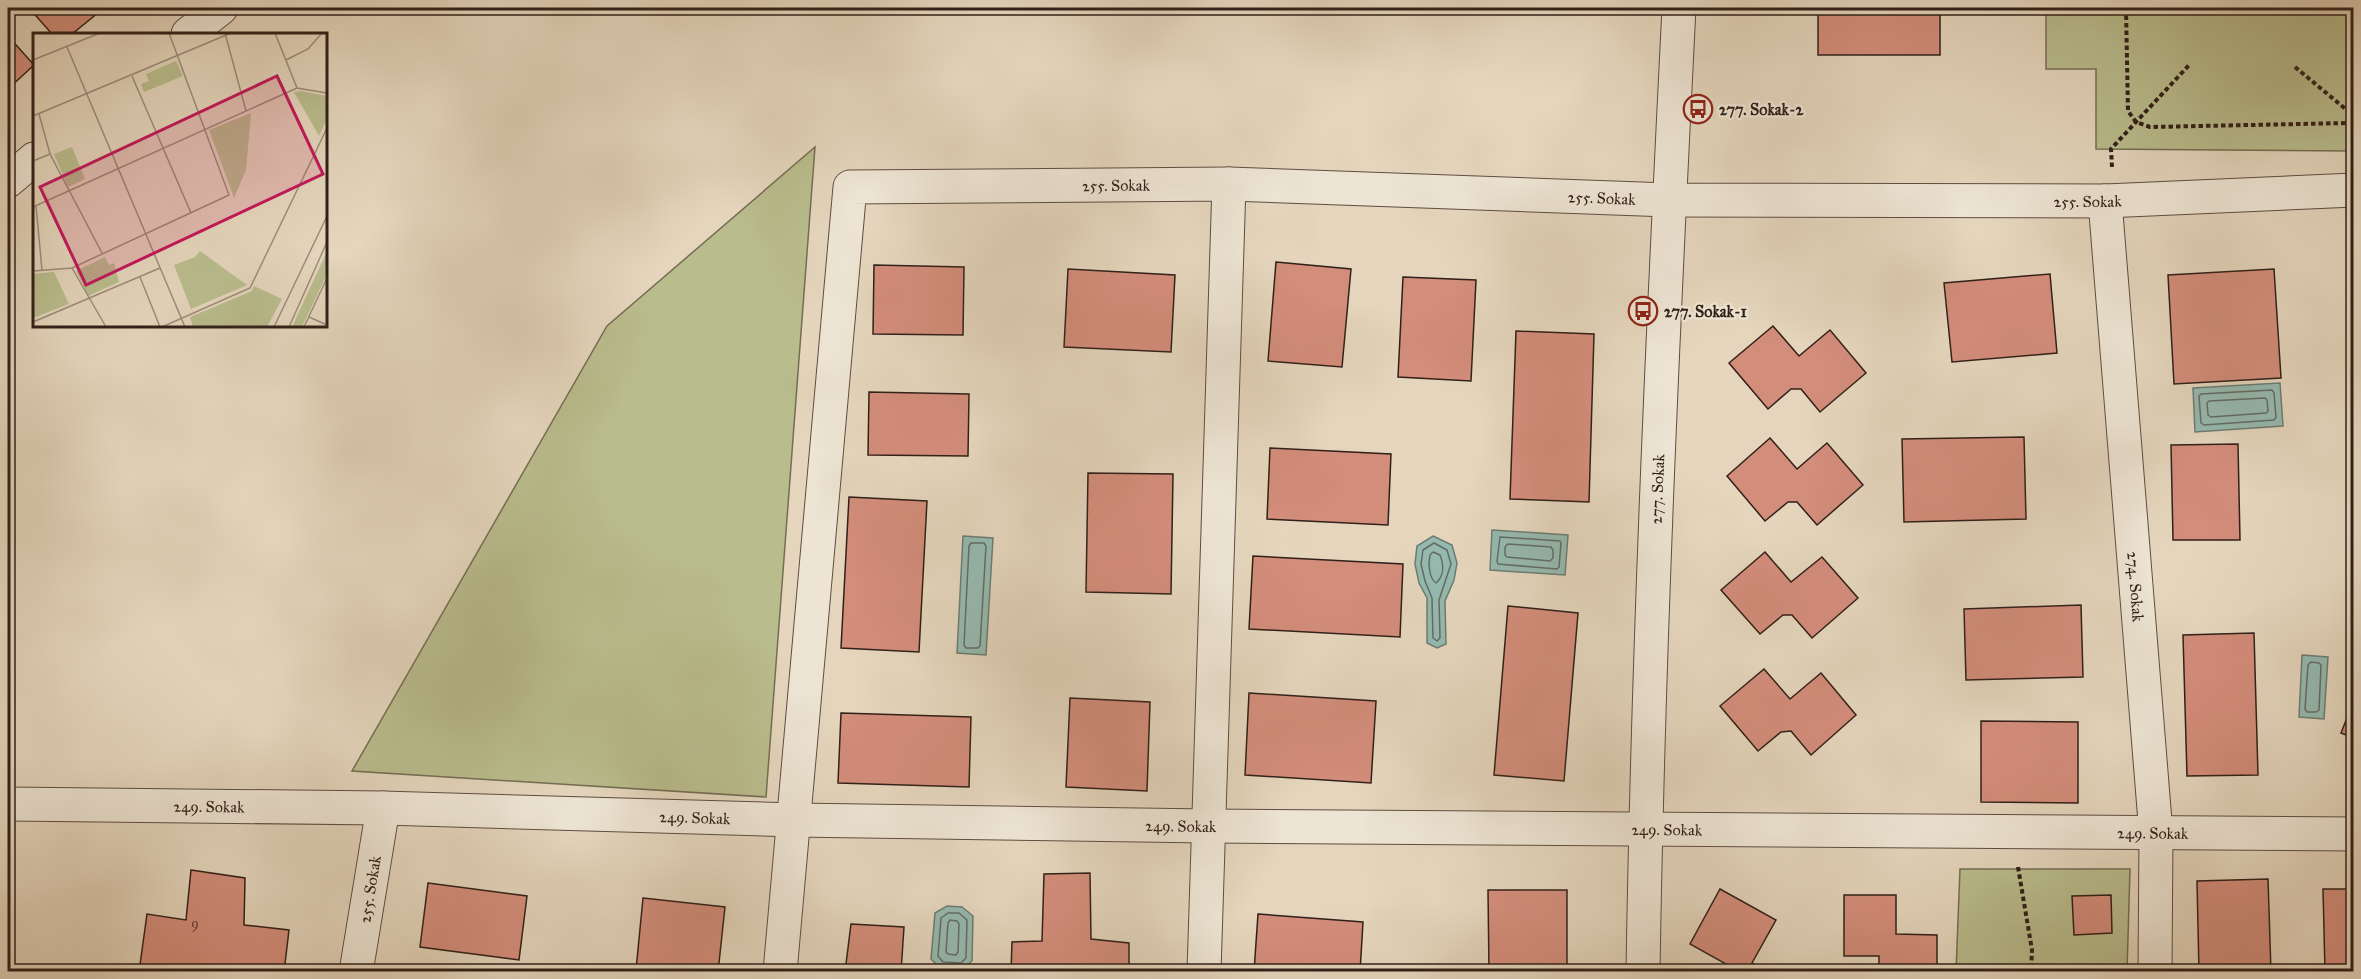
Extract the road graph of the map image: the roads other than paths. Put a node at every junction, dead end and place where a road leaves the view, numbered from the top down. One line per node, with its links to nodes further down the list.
1 (221, 8): 3 (street)
2 (1679, 8): 8 (street, 277. Sokak)
3 (189, 33)
4 (33, 160): 5 (street)
5 (8, 181)
6 (1229, 184): 8 (street, 255. Sokak); 12 (street, 255. Sokak); 13 (street)
7 (2354, 189): 9 (street, 255. Sokak)
8 (1669, 200): 9 (street, 255. Sokak); 14 (street, 277. Sokak)
9 (2109, 201): 15 (street, 274. Sokak)
10 (8, 804): 11 (street, 249. Sokak)
11 (383, 808): 12 (street, 249. Sokak); 17 (street, 255. Sokak)
12 (795, 820): 13 (street, 249. Sokak); 18 (street)
13 (1209, 826): 14 (street, 249. Sokak); 19 (street)
14 (1645, 830): 15 (street, 249. Sokak); 20 (street, 277. Sokak)
15 (2156, 834): 16 (street, 249. Sokak); 21 (street, 274. Sokak)
16 (2354, 834)
17 (356, 972)
18 (780, 972)
19 (1204, 972)
20 (1643, 972)
21 (2155, 972)

